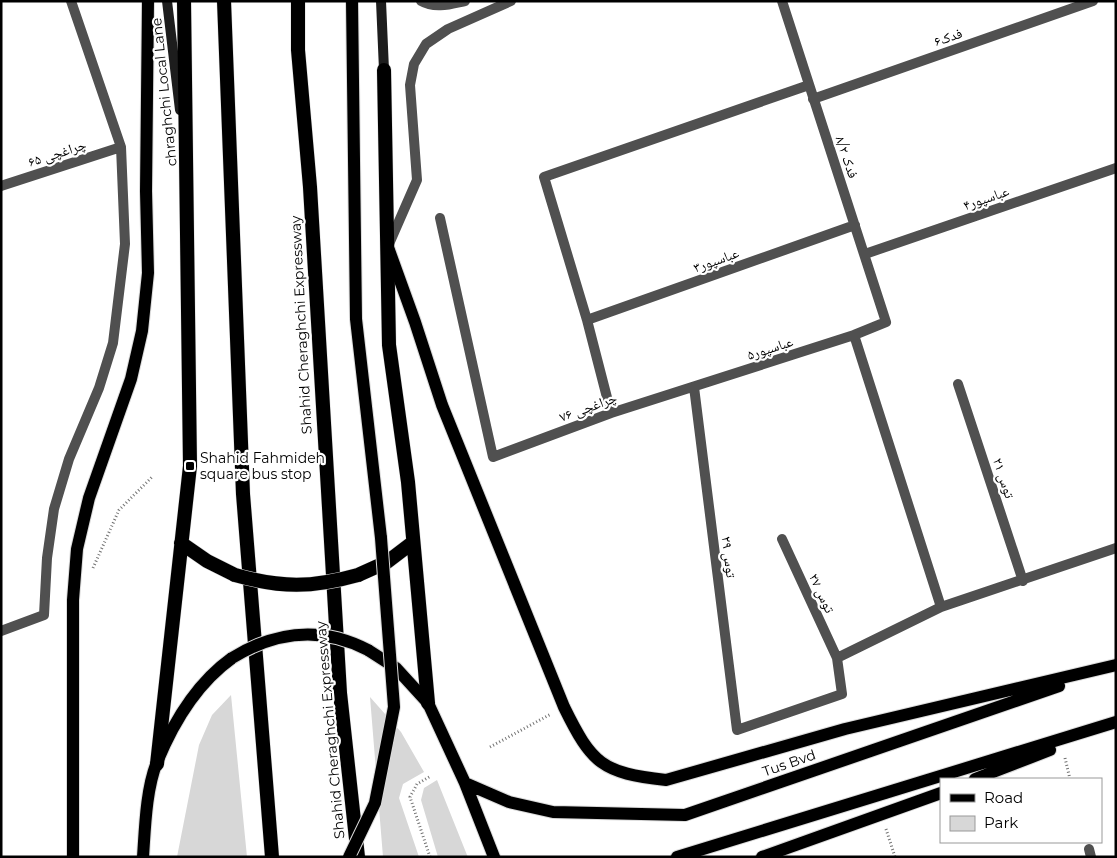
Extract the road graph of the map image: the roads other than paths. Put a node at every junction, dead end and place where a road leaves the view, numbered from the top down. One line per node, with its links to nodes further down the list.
1 (71, 1): 17 (street)
2 (148, 1): 47 (main road)
3 (168, 1): 19 (main road, chraghchi Local Lane)
4 (184, 1): 19 (highway)
5 (224, 1): 49 (highway)
6 (298, 1): 51 (highway, Shahid Cheraghchi Expressway)
7 (352, 1): 50 (main road, bridge)
8 (381, 1): 14 (main road)
9 (421, 1): 10 (street)
10 (465, 1)
11 (511, 1): 23 (street)
12 (782, 1): 15 (street, فدک ۸/۲)
13 (1092, 1): 16 (street, فدک۶)
14 (384, 70): 23 (highway)
15 (809, 85): 16 (street, فدک ۸/۲); 25 (street)
16 (813, 99): 22 (street, فدک ۸/۲)
17 (121, 147): 20 (street, چراغچی ۶۵); 37 (street)
18 (1116, 168): 24 (street, عباسپور۴)
19 (188, 180): 32 (highway)
20 (1, 186)
21 (440, 218): 30 (street, چراغچی ۷۶)
22 (855, 225): 24 (street, فدک ۸/۲); 25 (street, عباسپور۳)
23 (388, 247): 33 (highway); 39 (main road)
24 (865, 254): 26 (street, فدک ۸/۲)
25 (587, 320): 30 (street)
26 (886, 322): 27 (street, عباسپور۵)
27 (854, 335): 29 (street, عباسپور۵); 36 (street)
28 (958, 384): 35 (street, توس ۲۱)
29 (694, 387): 30 (street, چراغچی ۷۶); 42 (street, توس ۲۹)
30 (611, 413)
31 (782, 539): 38 (street, توس ۲۷)
32 (181, 542): 33 (highway, bridge); 43 (highway)
33 (412, 543): 40 (highway)
34 (1116, 548): 35 (street)
35 (1023, 581): 36 (street)
36 (941, 607): 38 (street)
37 (1, 631)
38 (837, 658): 42 (street, توس ۲۷)
39 (1116, 666): 45 (main road, Tus Bvd)
40 (428, 703): 43 (main road, bridge); 45 (main road)
41 (1116, 723): 44 (main road); 53 (main road)
42 (737, 730)
43 (156, 764): 48 (main road)
44 (978, 778)
45 (465, 783): 52 (main road)
46 (940, 793): 54 (main road)
47 (72, 857)
48 (143, 857)
49 (272, 857)
50 (350, 857)
51 (358, 857)
52 (494, 857)
53 (677, 857)
54 (762, 857)

